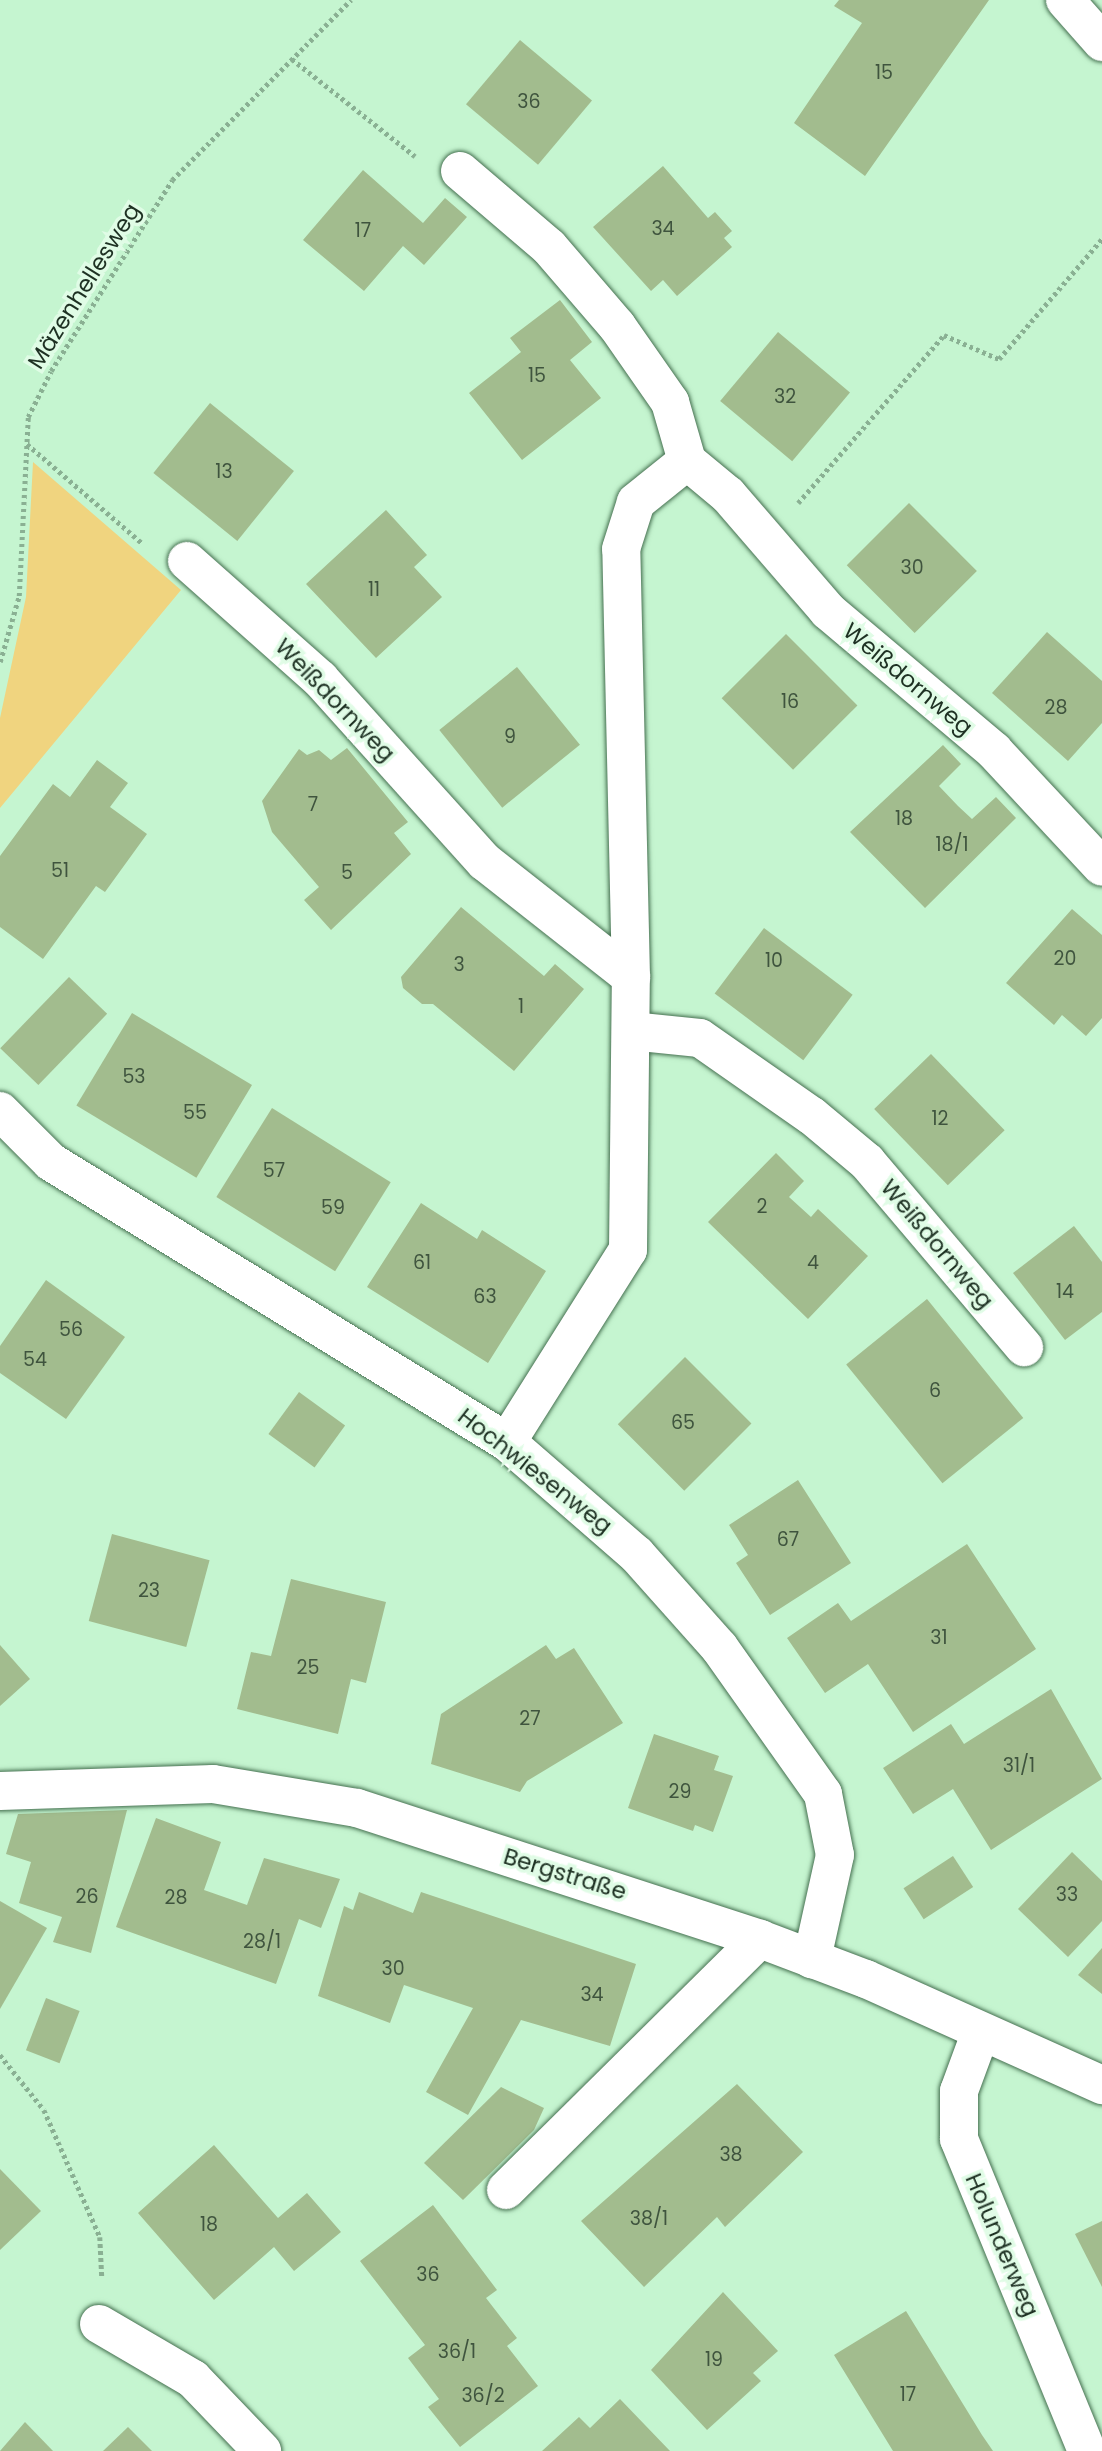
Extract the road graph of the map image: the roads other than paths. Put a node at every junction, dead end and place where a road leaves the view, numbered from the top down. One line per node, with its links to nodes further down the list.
1 (1065, 0): 2 (street)
2 (1102, 42)
3 (460, 171): 4 (street, Weißdornweg)
4 (687, 461): 6 (street, Weißdornweg); 7 (street)
5 (187, 561): 7 (street, Weißdornweg)
6 (1102, 867)
7 (631, 977): 8 (street)
8 (631, 1031): 10 (street, Weißdornweg); 11 (street)
9 (0, 1111): 11 (street, Hochwiesenweg)
10 (1024, 1347)
11 (507, 1442): 14 (street, Hochwiesenweg)
12 (0, 1791): 13 (street, Bergstraße)
13 (760, 1939): 14 (street, Bergstraße); 17 (street)
14 (812, 1959): 15 (street, Bergstraße)
15 (980, 2034): 16 (street, Bergstraße); 20 (street, Holunderweg)
16 (1102, 2085)
17 (506, 2190)
18 (99, 2324): 19 (street)
19 (262, 2451)
20 (1087, 2451)

